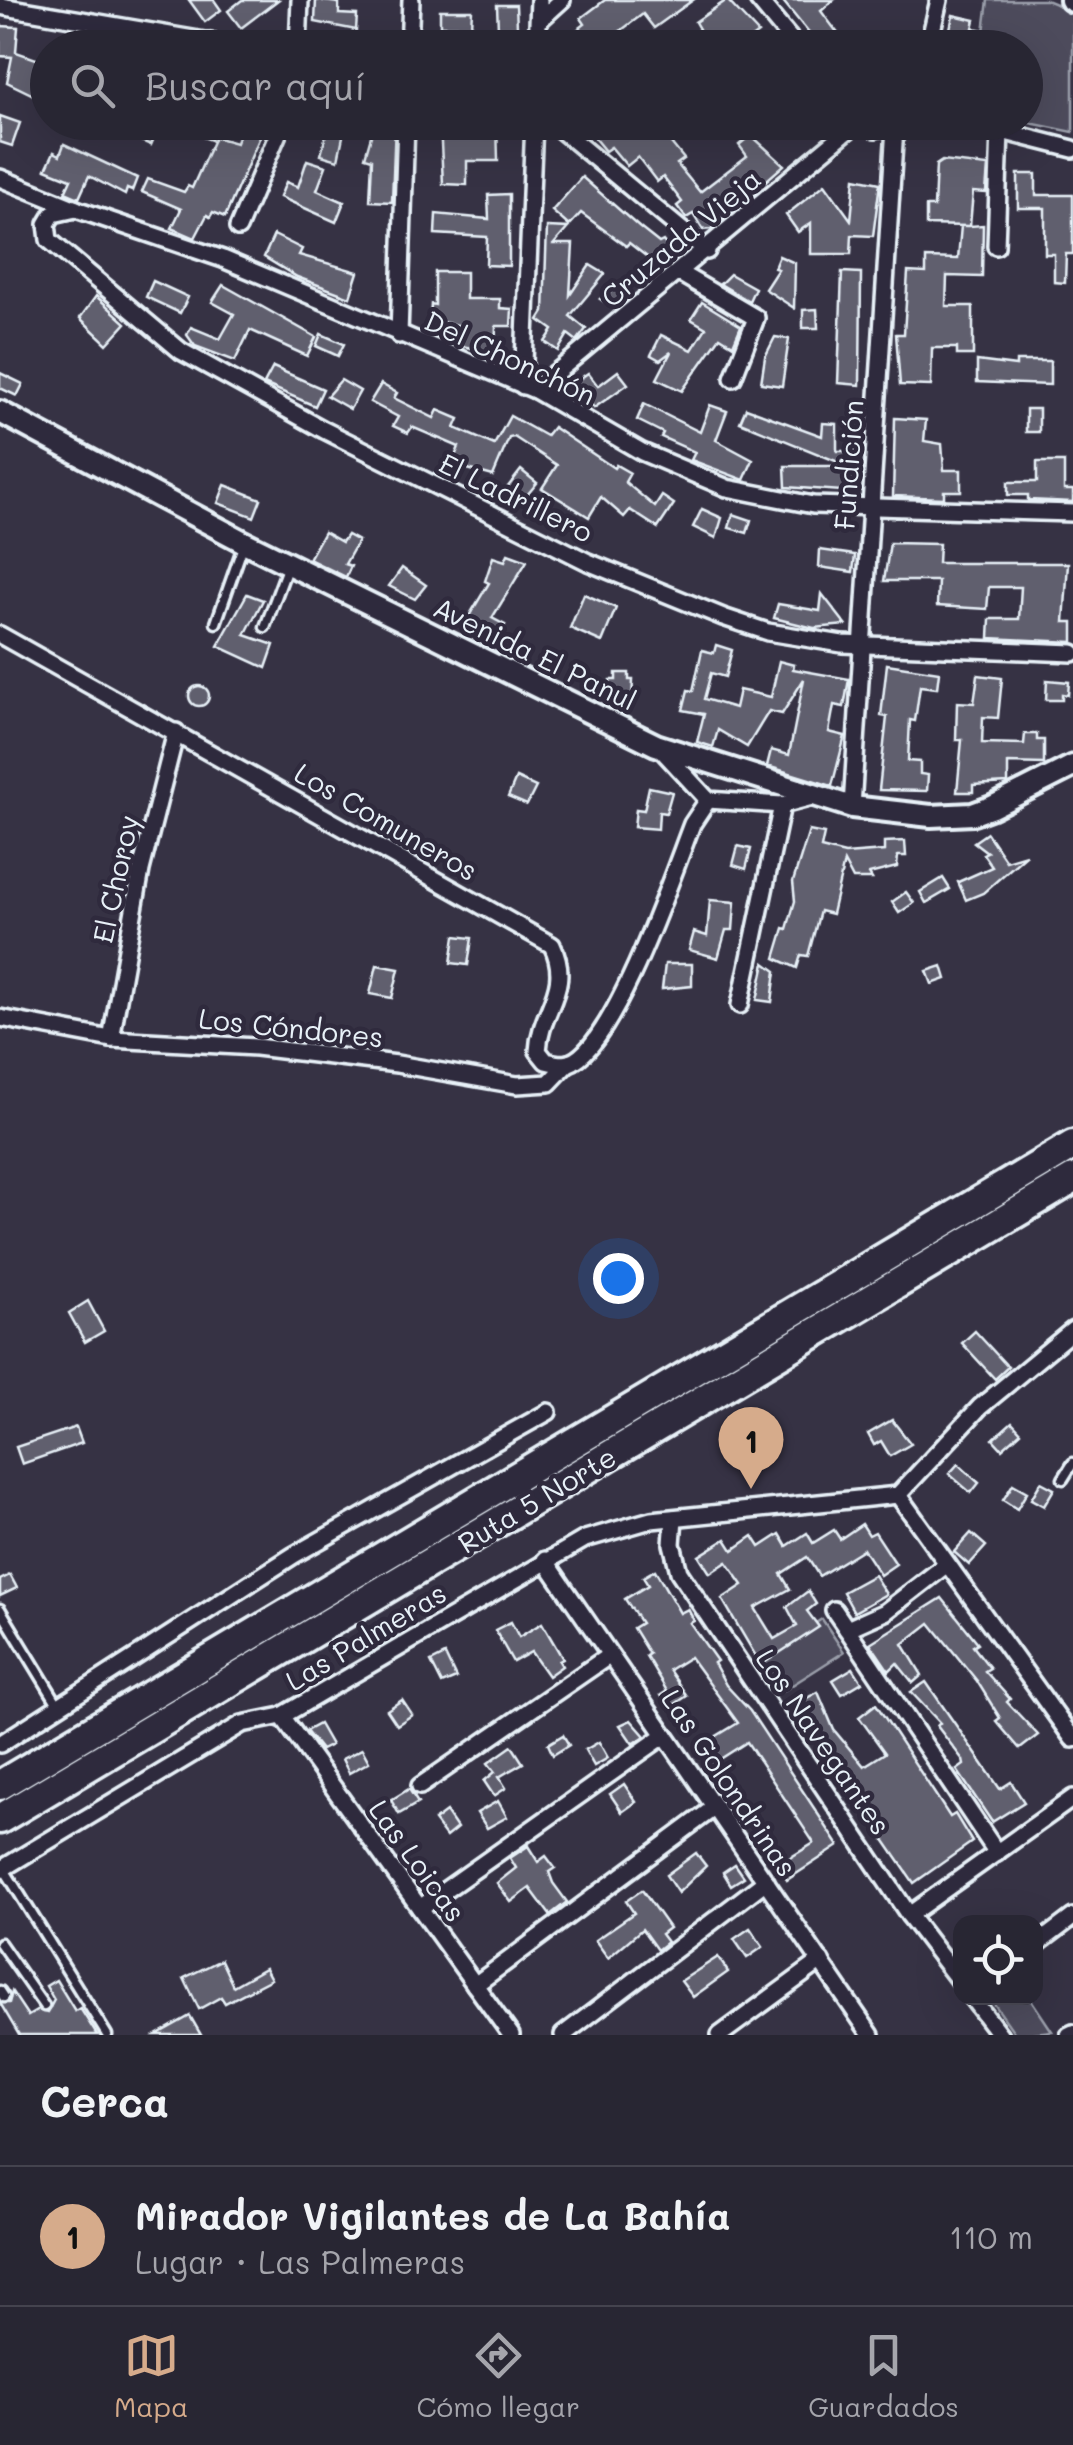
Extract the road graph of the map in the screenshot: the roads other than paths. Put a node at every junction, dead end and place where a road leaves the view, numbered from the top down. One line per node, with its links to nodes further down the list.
1 (300, 0): 10 (street)
2 (411, 0): 11 (street)
3 (540, 0): 8 (street)
4 (562, 0): 8 (street)
5 (758, 0): 13 (street)
6 (938, 0): 14 (street)
7 (0, 6): 9 (street)
8 (539, 21): 12 (street)
9 (141, 30)
10 (299, 30)
11 (410, 30)
12 (539, 30)
13 (783, 30)
14 (932, 30)
15 (275, 140): 26 (street)
16 (405, 140): 30 (street)
17 (534, 140): 32 (street)
18 (572, 140): 28 (street)
19 (839, 140): 28 (street, Cruzada Vieja)
20 (897, 140): 34 (street, Fundición)
21 (1000, 140): 27 (street)
22 (1038, 140): 23 (street)
23 (1073, 149)
24 (0, 178): 25 (street, Del Chonchón)
25 (76, 209): 30 (street, Del Chonchón); 41 (street, El Ladrillero)
26 (238, 228)
27 (996, 246)
28 (707, 251): 29 (street, Cruzada Vieja)
29 (681, 274): 31 (street); 32 (street, Cruzada Vieja)
30 (400, 334): 32 (street, Del Chonchón)
31 (733, 378)
32 (529, 388): 34 (street, Del Chonchón)
33 (0, 412): 36 (street, Avenida El Panul)
34 (871, 506): 35 (street, Del Chonchón); 41 (street, Fundición)
35 (1073, 513)
36 (244, 542): 37 (street, Avenida El Panul); 38 (lane)
37 (288, 564): 39 (lane); 44 (street, Avenida El Panul)
38 (216, 622)
39 (264, 626)
40 (0, 635): 43 (street, Los Comuneros)
41 (862, 645): 42 (street, El Ladrillero); 49 (street, Fundición)
42 (1073, 653)
43 (176, 732): 52 (street, El Choroy); 53 (street, Los Comuneros)
44 (656, 744): 46 (street, Avenida El Panul); 47 (street)
45 (1072, 764): 49 (street, Avenida El Panul)
46 (816, 796): 48 (street); 49 (street, Avenida El Panul)
47 (708, 800): 48 (street); 53 (street)
48 (782, 805): 50 (street)
49 (852, 807)
50 (740, 1005)
51 (0, 1018): 52 (street, Los Cóndores)
52 (111, 1039): 53 (street, Los Cóndores)
53 (568, 1063)
54 (1073, 1145): 73 (highway, Ruta 5 Norte)
55 (1073, 1179): 77 (highway, Ruta 5 Norte)
56 (1071, 1334): 60 (street)
57 (548, 1412): 68 (street)
58 (1073, 1463): 59 (lane)
59 (1063, 1479)
60 (898, 1495): 61 (street, Las Palmeras); 63 (street)
61 (674, 1518): 62 (street, Las Palmeras); 82 (street, Los Navegantes)
62 (545, 1560): 67 (street, Las Golondrinas); 69 (street, Las Palmeras)
63 (947, 1564): 66 (street); 71 (street)
64 (0, 1609): 68 (lane)
65 (834, 1610): 66 (street)
66 (846, 1629): 78 (street)
67 (610, 1654): 70 (street, Las Golondrinas); 74 (street)
68 (58, 1706): 72 (street)
69 (282, 1716): 79 (street, Las Palmeras); 81 (street, Las Loicas)
70 (665, 1735): 76 (street, Las Golondrinas); 81 (street)
71 (1073, 1739)
72 (0, 1744)
73 (0, 1785)
74 (420, 1786)
75 (1073, 1798): 78 (street)
76 (715, 1807): 80 (street, Las Golondrinas); 88 (street)
77 (0, 1820)
78 (997, 1852): 82 (street)
79 (1, 1869): 91 (lane)
80 (766, 1882): 86 (street, Las Golondrinas); 93 (street)
81 (420, 1908): 88 (street, Las Loicas)
82 (909, 1915): 87 (street, Los Navegantes)
83 (1073, 1918): 84 (street)
84 (1043, 1940)
85 (0, 1943): 90 (lane)
86 (821, 1962): 94 (street); 95 (street, Las Golondrinas)
87 (953, 1973)
88 (475, 1984): 92 (street, Las Loicas)
89 (977, 2005): 96 (street)
90 (44, 2006)
91 (107, 2035)
92 (512, 2035)
93 (562, 2035)
94 (720, 2035)
95 (872, 2035)
96 (1000, 2035)

